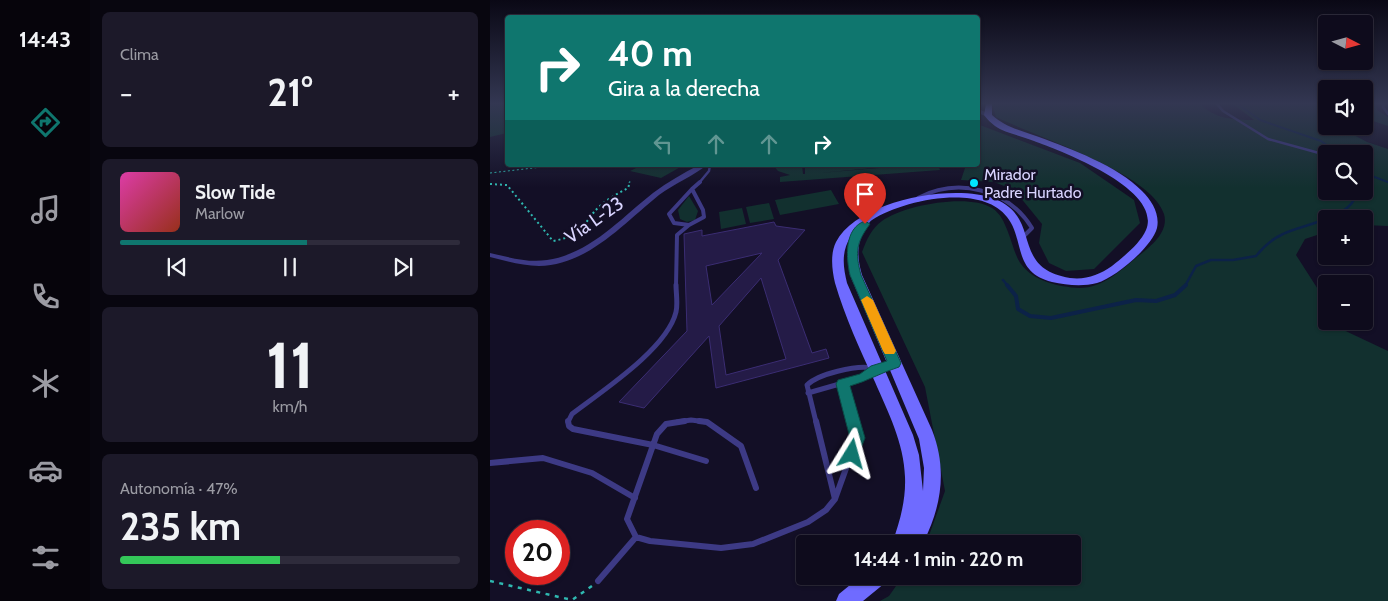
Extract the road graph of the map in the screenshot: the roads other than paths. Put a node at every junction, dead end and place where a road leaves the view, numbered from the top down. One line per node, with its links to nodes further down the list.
1 (1007, 132): 4 (main road)
2 (1017, 132): 4 (main road)
3 (1257, 132): 5 (lane)
4 (1056, 148): 11 (main road)
5 (1318, 153)
6 (701, 167): 8 (street, Vía L-23)
7 (710, 167): 9 (lane)
8 (692, 172): 9 (lane); 13 (street, Vía L-23)
9 (705, 174): 10 (lane)
10 (692, 188): 12 (lane); 12 (lane)
11 (876, 215): 14 (main road); 15 (main road)
12 (689, 225): 18 (lane)
13 (490, 255)
14 (895, 363): 15 (lane); 25 (main road)
15 (876, 369): 16 (lane); 17 (lane); 24 (main road)
16 (842, 384): 17 (lane); 23 (lane)
17 (808, 393): 23 (lane)
18 (653, 445): 19 (lane); 21 (lane); 22 (lane)
19 (706, 460)
20 (490, 463): 22 (lane)
21 (756, 488)
22 (635, 498): 26 (lane)
23 (835, 499): 26 (lane)
24 (905, 535)
25 (915, 535)
26 (636, 537): 27 (lane)
27 (598, 581)
28 (866, 585): 29 (main road)
29 (846, 601)

